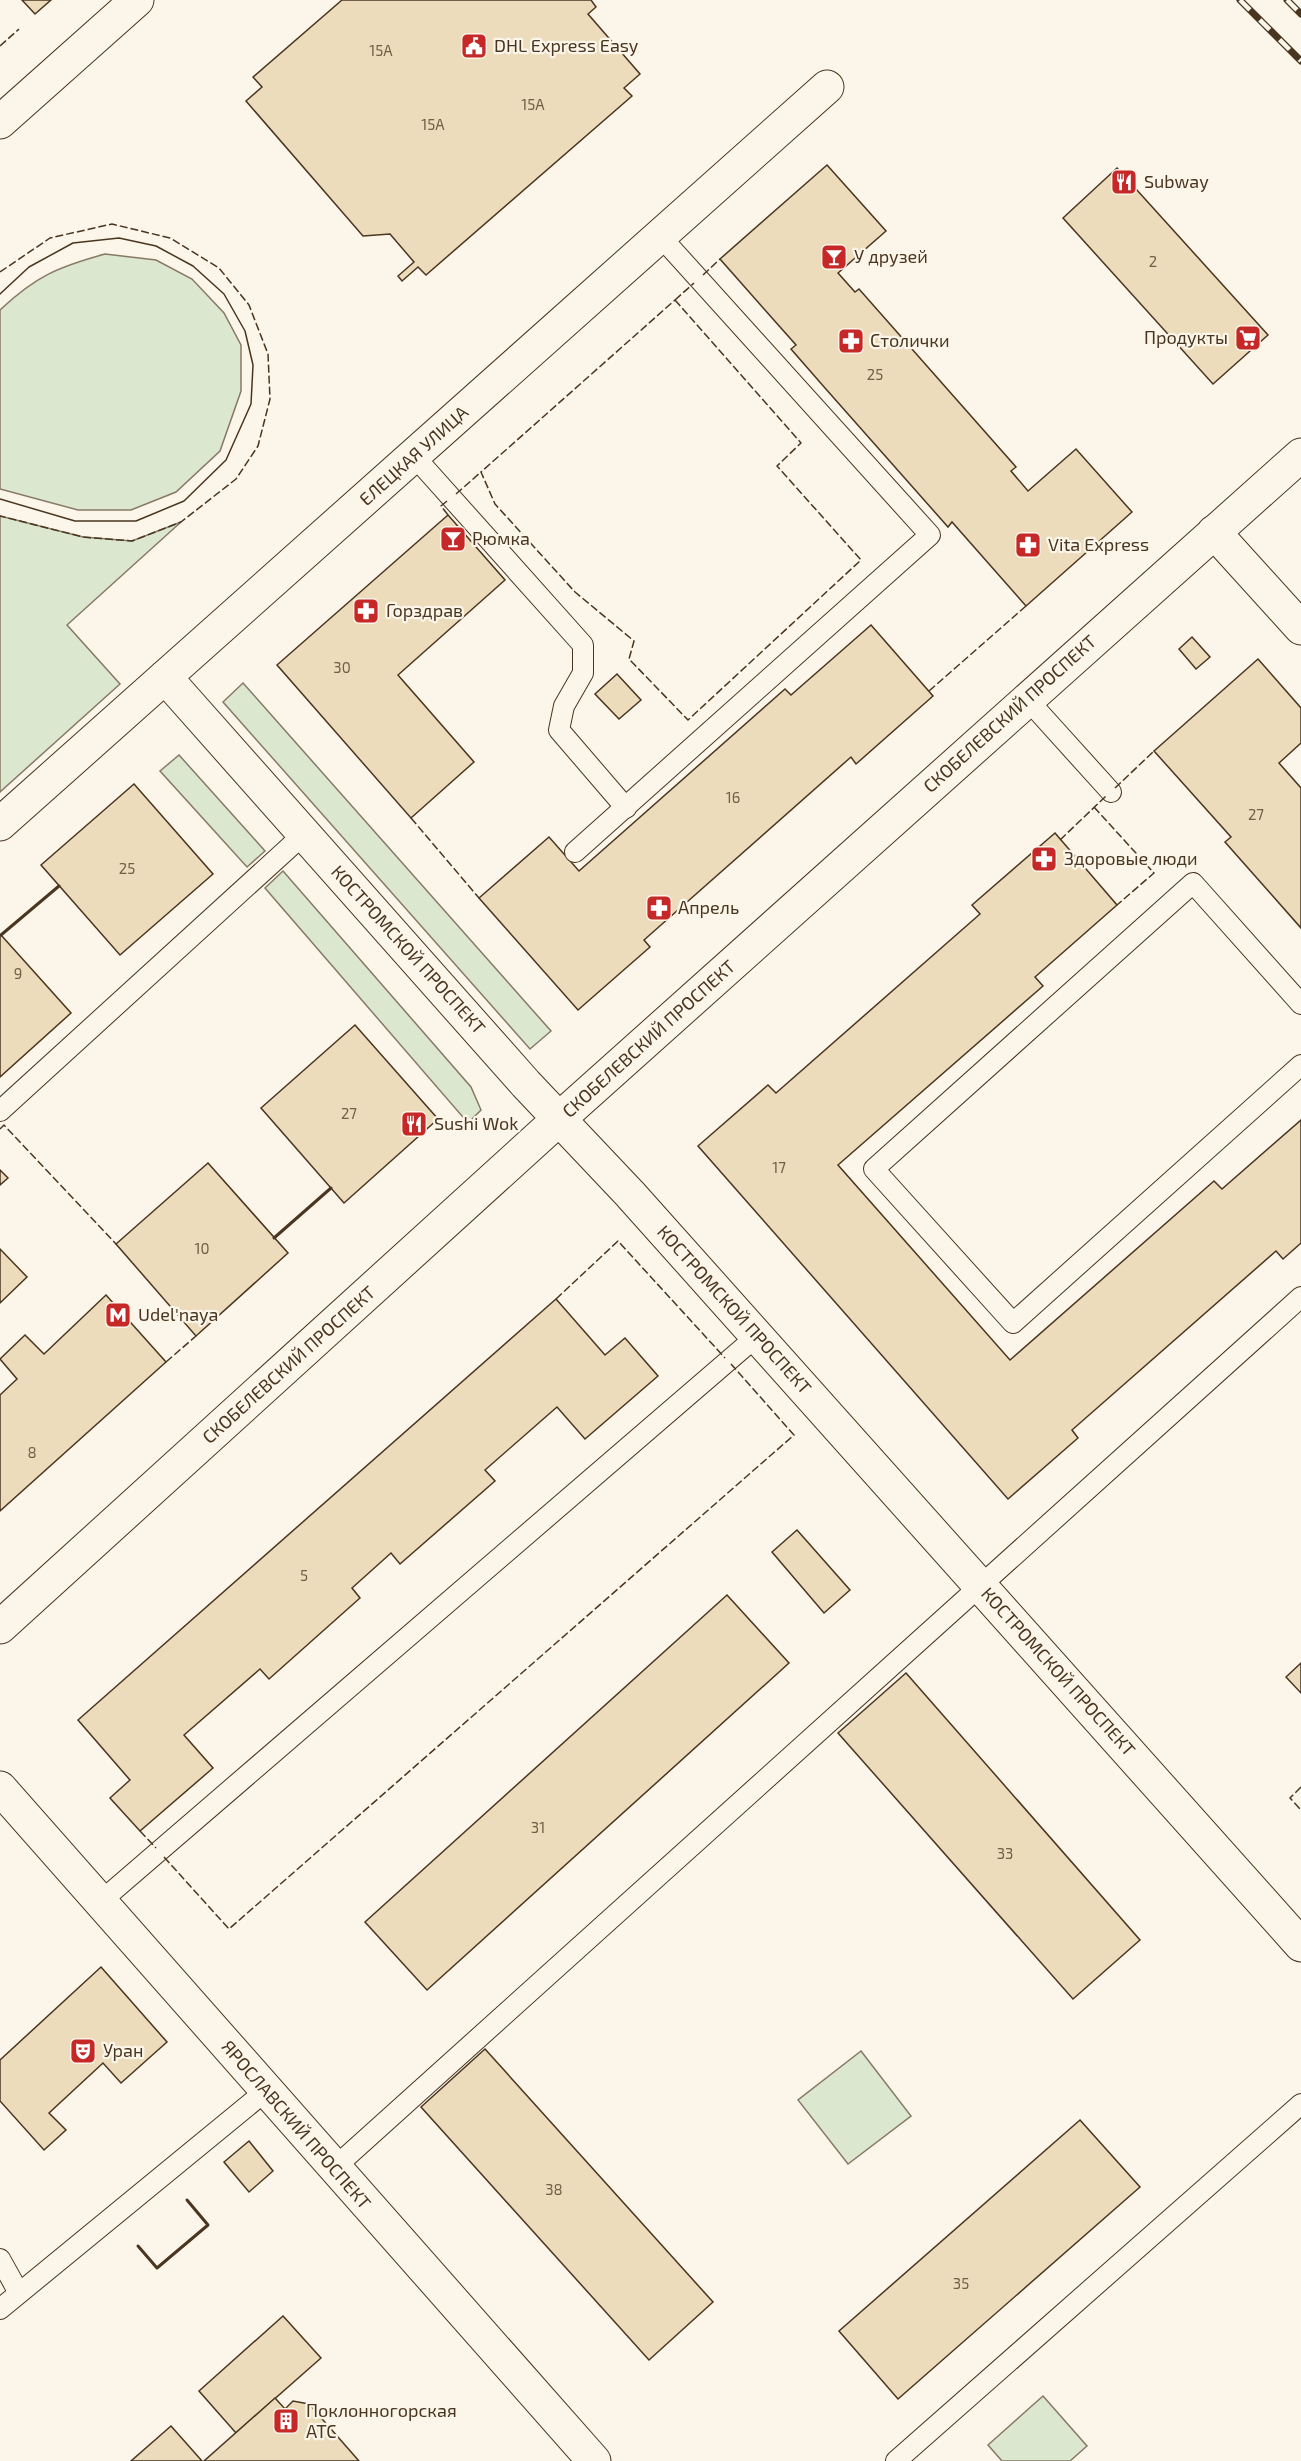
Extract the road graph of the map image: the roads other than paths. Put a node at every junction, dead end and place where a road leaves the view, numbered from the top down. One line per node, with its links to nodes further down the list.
1 (137, 0): 3 (street)
2 (827, 87): 4 (street, ЕЛЕЦКАЯ УЛИЦА)
3 (1, 120)
4 (661, 237): 6 (street, ЕЛЕЦКАЯ УЛИЦА); 12 (lane)
5 (1301, 455): 7 (street, СКОБЕЛЕВСКИЙ ПРОСПЕКТ)
6 (414, 456): 9 (street, ЕЛЕЦКАЯ УЛИЦА); 12 (lane)
7 (1214, 532): 8 (street); 10 (street, СКОБЕЛЕВСКИЙ ПРОСПЕКТ)
8 (1301, 628)
9 (165, 677): 13 (street, ЕЛЕЦКАЯ УЛИЦА); 14 (street, КОСТРОМСКОЙ ПРОСПЕКТ)
10 (1027, 699): 11 (lane); 19 (street, СКОБЕЛЕВСКИЙ ПРОСПЕКТ)
11 (1111, 792)
12 (626, 808): 15 (lane)
13 (0, 824)
14 (304, 834): 18 (lane); 19 (street, КОСТРОМСКОЙ ПРОСПЕКТ)
15 (575, 852)
16 (1301, 1004): 17 (lane)
17 (1301, 1065)
18 (0, 1111)
19 (559, 1119): 21 (street, КОСТРОМСКОЙ ПРОСПЕКТ); 23 (street, СКОБЕЛЕВСКИЙ ПРОСПЕКТ)
20 (1301, 1297): 22 (lane)
21 (757, 1336): 22 (street, КОСТРОМСКОЙ ПРОСПЕКТ); 25 (lane)
22 (981, 1586): 26 (street, КОСТРОМСКОЙ ПРОСПЕКТ); 29 (lane)
23 (0, 1627)
24 (0, 1788): 25 (street, ЯРОСЛАВСКИЙ ПРОСПЕКТ)
25 (100, 1902): 27 (street, ЯРОСЛАВСКИЙ ПРОСПЕКТ)
26 (1301, 1945)
27 (267, 2090): 29 (street, ЯРОСЛАВСКИЙ ПРОСПЕКТ); 31 (lane)
28 (1301, 2104): 34 (lane)
29 (334, 2168): 33 (street, ЯРОСЛАВСКИЙ ПРОСПЕКТ)
30 (0, 2259): 31 (lane)
31 (19, 2293): 32 (lane)
32 (0, 2309)
33 (594, 2461)
34 (896, 2461)

